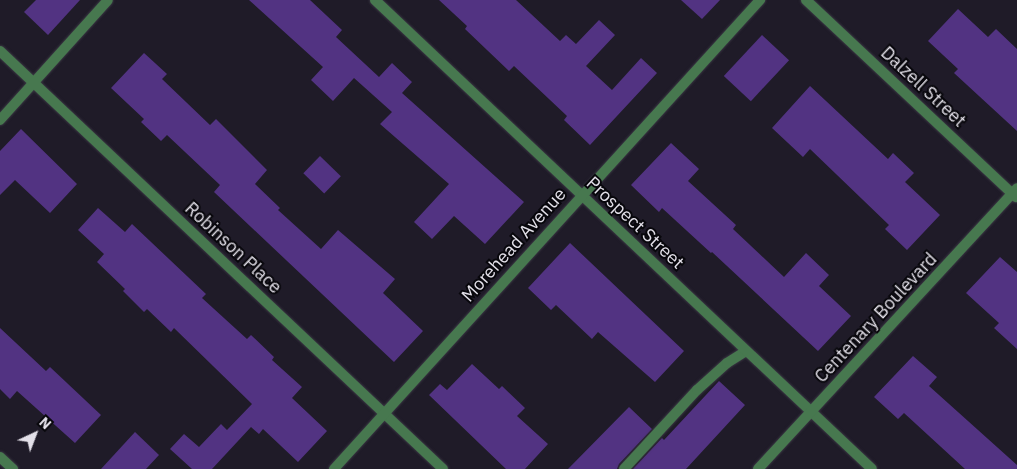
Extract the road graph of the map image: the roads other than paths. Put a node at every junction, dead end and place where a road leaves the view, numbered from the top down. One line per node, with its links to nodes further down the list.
1 (108, 0): 6 (street)
2 (375, 0): 9 (street, Prospect Street)
3 (760, 0): 9 (street, Morehead Avenue)
4 (806, 0): 8 (street, Dalzell Street)
5 (0, 51): 6 (street, Robinson Place)
6 (35, 84): 7 (street); 12 (street, Robinson Place)
7 (0, 120)
8 (1015, 193): 11 (street, Centenary Boulevard)
9 (582, 195): 10 (street, Prospect Street); 12 (street, Morehead Avenue)
10 (746, 350): 11 (street, Prospect Street); 17 (street)
11 (811, 412): 18 (street, Centenary Boulevard); 19 (street, Prospect Street)
12 (384, 414): 15 (street, Morehead Avenue); 16 (street, Robinson Place)
13 (0, 457): 14 (street)
14 (13, 469)
15 (334, 469)
16 (443, 469)
17 (624, 469)
18 (758, 469)
19 (872, 469)

